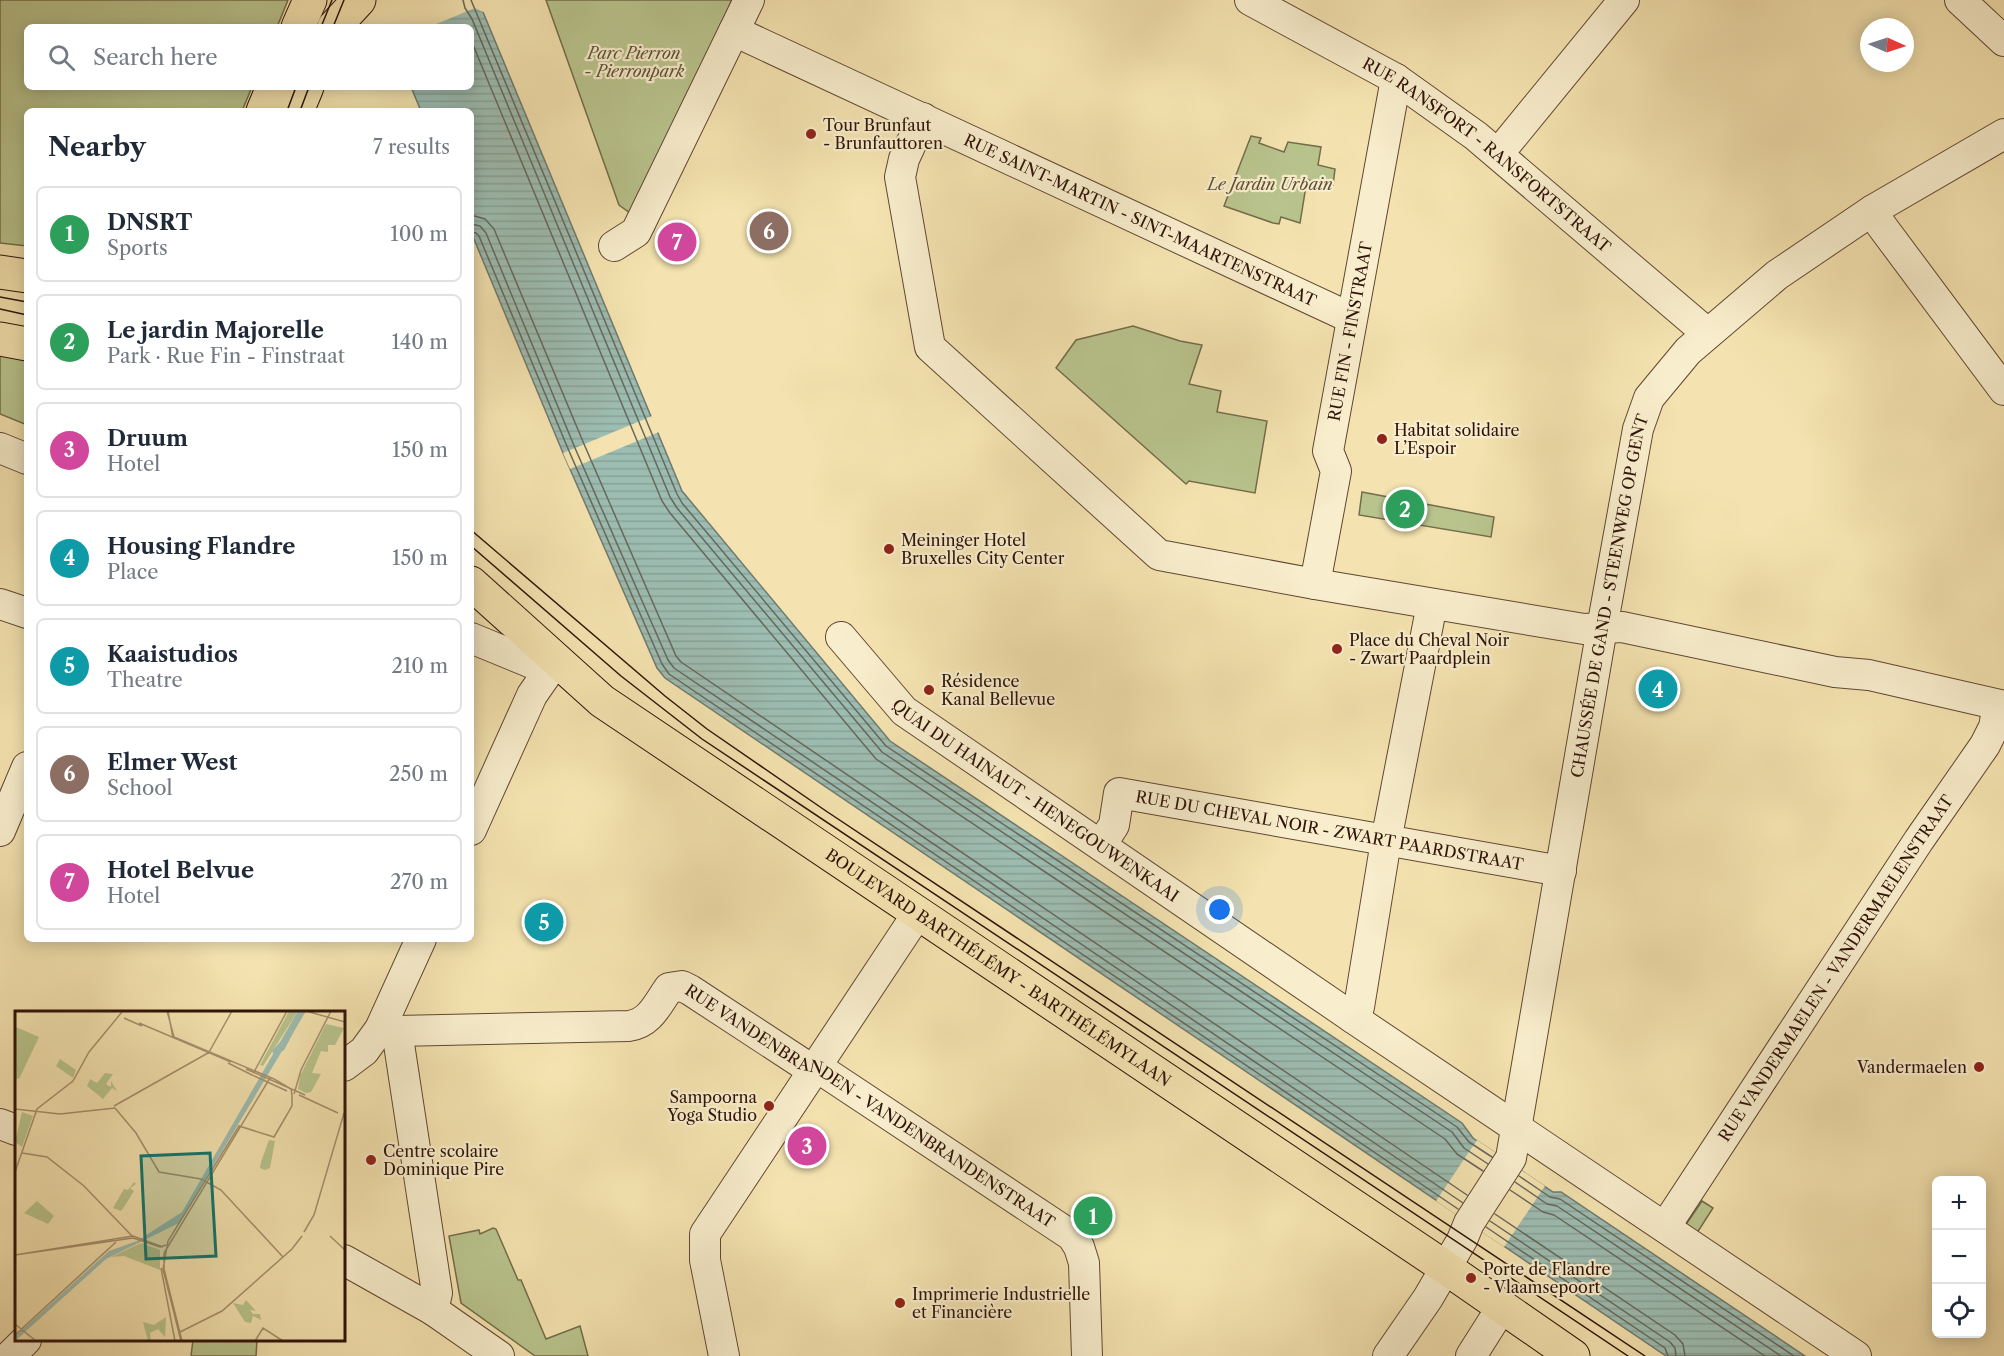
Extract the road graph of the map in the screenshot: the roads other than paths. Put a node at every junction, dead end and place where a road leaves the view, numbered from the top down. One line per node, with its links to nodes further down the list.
1 (310, 0): 7 (main road)
2 (359, 0): 8 (main road)
3 (749, 0): 9 (street)
4 (1250, 0): 11 (street, RUE RANSFORT - RANSFORTSTRAAT)
5 (1624, 0): 18 (street)
6 (1960, 0): 10 (street)
7 (299, 24)
8 (337, 24)
9 (734, 31): 16 (street, RUE SAINT-MARTIN - SINT-MAARTENSTRAAT); 20 (street)
10 (2004, 41)
11 (1396, 79): 18 (street, RUE RANSFORT - RANSFORTSTRAAT); 23 (street, RUE FIN - FINSTRAAT)
12 (272, 90): 14 (main road)
13 (305, 90): 15 (main road)
14 (264, 108)
15 (298, 108)
16 (923, 118): 23 (street, RUE SAINT-MARTIN - SINT-MAARTENSTRAAT); 30 (street)
17 (2004, 134): 19 (street, CHAUSSÉE DE GAND - STEENWEG OP GENT)
18 (1498, 154): 24 (street, RUE RANSFORT - RANSFORTSTRAAT)
19 (1873, 210): 24 (street, CHAUSSÉE DE GAND - STEENWEG OP GENT); 27 (street)
20 (614, 246)
21 (0, 272): 22 (main road)
22 (24, 276)
23 (1351, 318): 30 (street, RUE FIN - FINSTRAAT)
24 (1707, 333): 33 (street, CHAUSSÉE DE GAND - STEENWEG OP GENT)
25 (0, 339): 26 (main road)
26 (24, 343)
27 (2004, 390)
28 (0, 448): 29 (street)
29 (24, 458)
30 (1315, 584): 32 (street)
31 (474, 586): 36 (main road)
32 (1432, 604): 33 (street); 42 (street)
33 (1602, 628): 37 (street); 44 (street, CHAUSSÉE DE GAND - STEENWEG OP GENT)
34 (841, 637): 43 (street, QUAI DU HAINAUT - HENEGOUWENKAAI)
35 (474, 639): 36 (street, BOULEVARD BARTHÉLÉMY - BARTHÉLÉMYLAAN)
36 (553, 664): 39 (street); 45 (main road, BOULEVARD BARTHÉLÉMY - BARTHÉLÉMYLAAN)
37 (2001, 705): 54 (street, RUE VANDERMAELEN - VANDERMAELENSTRAAT)
38 (24, 774): 41 (street)
39 (480, 786): 40 (street)
40 (474, 815)
41 (0, 831)
42 (1386, 840): 43 (street, RUE DU CHEVAL NOIR - ZWART PAARDSTRAAT); 44 (street, RUE DU CHEVAL NOIR - ZWART PAARDSTRAAT); 47 (street)
43 (1101, 845): 47 (street, QUAI DU HAINAUT - HENEGOUWENKAAI)
44 (1561, 871): 52 (street, CHAUSSÉE DE GAND - STEENWEG OP GENT)
45 (918, 913): 50 (street); 56 (main road, BOULEVARD BARTHÉLÉMY - BARTHÉLÉMYLAAN)
46 (420, 942): 48 (street)
47 (1353, 1018): 52 (street, QUAI DU HAINAUT - HENEGOUWENKAAI)
48 (390, 1027): 49 (street); 50 (street, RUE VANDENBRANDEN - VANDENBRANDENSTRAAT); 58 (street)
49 (345, 1065)
50 (817, 1067): 62 (street); 63 (street, RUE VANDENBRANDEN - VANDENBRANDENSTRAAT)
51 (0, 1124): 53 (street)
52 (1517, 1127): 54 (street, QUAI DU HAINAUT - HENEGOUWENKAAI); 56 (street, CHAUSSÉE DE GAND - STEENWEG OP GENT)
53 (15, 1130)
54 (1665, 1227): 67 (street, QUAI DU HAINAUT - HENEGOUWENKAAI)
55 (345, 1261): 58 (street)
56 (1446, 1268): 57 (main road, BOULEVARD BARTHÉLÉMY - BARTHÉLÉMYLAAN); 64 (street)
57 (1502, 1307): 65 (street); 66 (main road, BOULEVARD BARTHÉLÉMY - BARTHÉLÉMYLAAN)
58 (433, 1310): 61 (street)
59 (25, 1341): 60 (street)
60 (10, 1356)
61 (499, 1356)
62 (724, 1356)
63 (1088, 1356)
64 (1388, 1356)
65 (1471, 1356)
66 (1573, 1356)
67 (1856, 1356)

